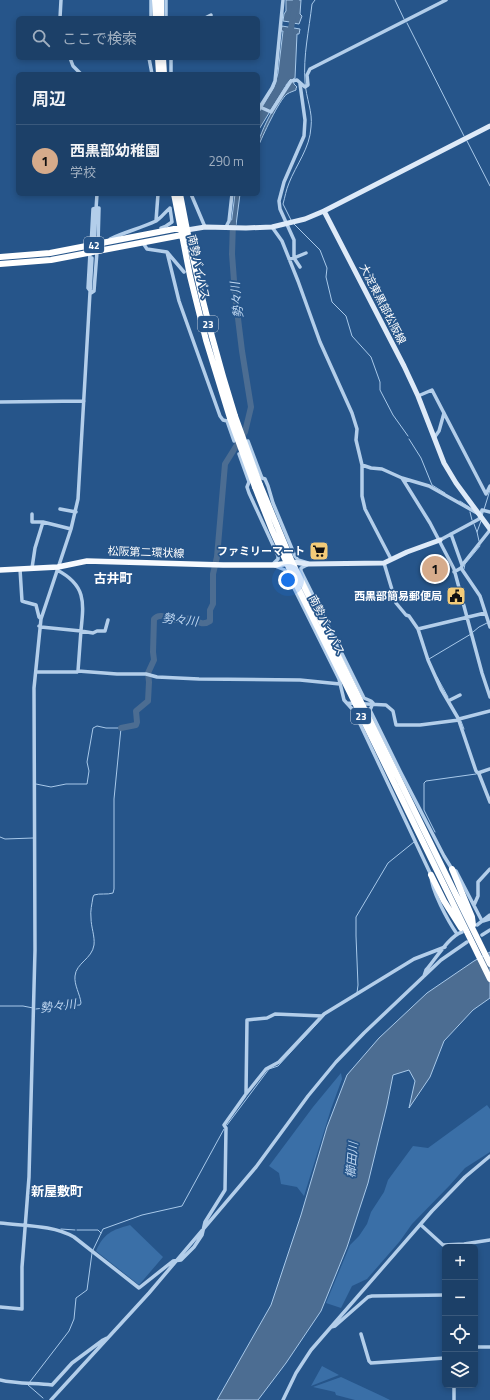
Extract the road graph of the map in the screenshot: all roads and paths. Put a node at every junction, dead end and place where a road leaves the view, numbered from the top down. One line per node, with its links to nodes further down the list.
1 (61, 0): 8 (street)
2 (150, 0): 9 (street)
3 (155, 0): 10 (highway)
4 (161, 0): 11 (highway)
5 (166, 0): 12 (street)
6 (283, 0): 24 (street)
7 (446, 0): 23 (street)
8 (60, 16)
9 (151, 16)
10 (156, 16)
11 (161, 16)
12 (166, 16)
13 (71, 60): 18 (street)
14 (150, 60): 19 (street)
15 (158, 60): 20 (highway)
16 (163, 60): 21 (highway)
17 (171, 60): 22 (street)
18 (79, 72)
19 (152, 72)
20 (159, 72)
21 (164, 72)
22 (171, 72)
23 (300, 83): 24 (street); 35 (street)
24 (260, 108)
25 (490, 126): 33 (main road)
26 (97, 196): 32 (street)
27 (158, 196): 34 (street)
28 (174, 196): 39 (highway, 南勢バイパス / 23)
29 (180, 196): 39 (highway, 南勢バイパス / 23)
30 (192, 196): 36 (street)
31 (232, 196): 37 (street)
32 (96, 208): 42 (street); 42 (street)
33 (324, 211): 35 (main road); 54 (main road, 大淀東黒部松阪線)
34 (156, 220): 40 (street); 41 (street)
35 (291, 223): 38 (main road); 48 (street)
36 (205, 227): 37 (main road); 39 (main road)
37 (227, 227): 38 (main road)
38 (272, 227): 49 (street)
39 (183, 231): 40 (highway, 42); 43 (highway, 42); 76 (highway, 南勢バイパス / 23, bridge)
40 (162, 232): 41 (highway, 42)
41 (109, 242): 42 (highway, 42)
42 (94, 243): 47 (highway, 42)
43 (144, 243): 44 (street); 46 (highway, 42)
44 (167, 252): 52 (street); 60 (street)
45 (306, 253): 48 (street)
46 (93, 254): 50 (highway, 42); 53 (street); 53 (street)
47 (0, 257)
48 (294, 258): 49 (street); 51 (street)
49 (289, 259): 62 (street)
50 (0, 264)
51 (300, 267)
52 (184, 272)
53 (91, 293): 55 (street)
54 (418, 396): 57 (street); 58 (main road, 大淀東黒部松阪線)
55 (84, 401): 56 (street); 66 (street)
56 (0, 402)
57 (444, 413): 58 (street); 64 (street)
58 (434, 438): 69 (main road, 大淀東黒部松阪線)
59 (248, 440): 78 (street)
60 (234, 441)
61 (238, 454): 79 (street)
62 (362, 465): 63 (street); 75 (street)
63 (402, 478): 69 (street); 74 (street)
64 (490, 486)
65 (60, 509): 66 (street)
66 (76, 512): 71 (street)
67 (490, 512): 69 (street)
68 (32, 514): 70 (street)
69 (482, 514): 72 (main road, 大淀東黒部松阪線); 73 (street)
70 (43, 522): 71 (street); 81 (street)
71 (71, 529): 82 (street)
72 (490, 530): 80 (street)
73 (451, 534): 74 (street); 80 (street)
74 (440, 540): 75 (main road); 85 (street)
75 (391, 559): 77 (main road)
76 (289, 563): 78 (main road); 79 (main road, 松阪第二環状線); 103 (highway, 南勢バイパス / 23)
77 (384, 563): 78 (main road); 92 (street)
78 (308, 564): 104 (street)
79 (274, 565): 82 (main road, 松阪第二環状線); 97 (street)
80 (462, 567): 85 (street); 86 (street)
81 (32, 568): 82 (main road, 松阪第二環状線); 83 (main road, 松阪第二環状線)
82 (57, 568): 87 (street); 93 (street)
83 (20, 569): 84 (main road, 松阪第二環状線); 87 (street)
84 (0, 570)
85 (454, 572): 88 (street)
86 (485, 613): 88 (street); 90 (street)
87 (41, 618): 91 (street)
88 (467, 618): 92 (street); 98 (street)
89 (108, 620): 93 (street)
90 (489, 624)
91 (40, 626): 93 (street); 95 (street)
92 (418, 628): 101 (street)
93 (81, 631): 94 (street)
94 (78, 670): 95 (street); 97 (street)
95 (36, 672): 131 (street)
96 (490, 683): 98 (street)
97 (340, 684): 102 (street)
98 (486, 685): 100 (street)
99 (460, 695): 101 (street)
100 (490, 697)
101 (449, 700): 106 (street)
102 (347, 703): 103 (street); 112 (street)
103 (358, 703): 104 (street); 121 (highway, 南勢バイパス / 23)
104 (373, 703): 106 (street); 110 (street)
105 (490, 711): 106 (street)
106 (460, 719): 108 (street)
107 (490, 769): 108 (street)
108 (478, 773): 109 (street)
109 (490, 802)
110 (452, 869): 113 (street); 121 (highway)
111 (490, 869): 113 (street)
112 (431, 875): 120 (street); 121 (highway)
113 (474, 905): 116 (street)
114 (490, 915): 116 (street)
115 (490, 919): 116 (street)
116 (482, 921): 117 (street)
117 (477, 925)
118 (490, 930): 121 (street)
119 (462, 932): 120 (street)
120 (457, 934): 122 (street)
121 (474, 938): 123 (highway, 南勢バイパス / 23); 124 (street); 125 (highway, 南勢バイパス / 23)
122 (445, 947): 124 (street); 126 (street)
123 (490, 964)
124 (423, 977): 132 (street)
125 (490, 979)
126 (322, 1016): 127 (street); 127 (street)
127 (246, 1094): 132 (street)
128 (490, 1156): 130 (street)
129 (0, 1223): 131 (street)
130 (421, 1225): 134 (street); 139 (street)
131 (26, 1226): 136 (street); 138 (street)
132 (203, 1230): 136 (street)
133 (490, 1240): 135 (street)
134 (442, 1244)
135 (464, 1244)
136 (177, 1260): 141 (street)
137 (442, 1295): 139 (street)
138 (0, 1308)
139 (330, 1328): 148 (street)
140 (361, 1334): 144 (street)
141 (108, 1338): 145 (street); 147 (street)
142 (478, 1347): 143 (street)
143 (490, 1347)
144 (442, 1358)
145 (0, 1380)
146 (454, 1388): 149 (street)
147 (51, 1400)
148 (283, 1400)
149 (454, 1400)

